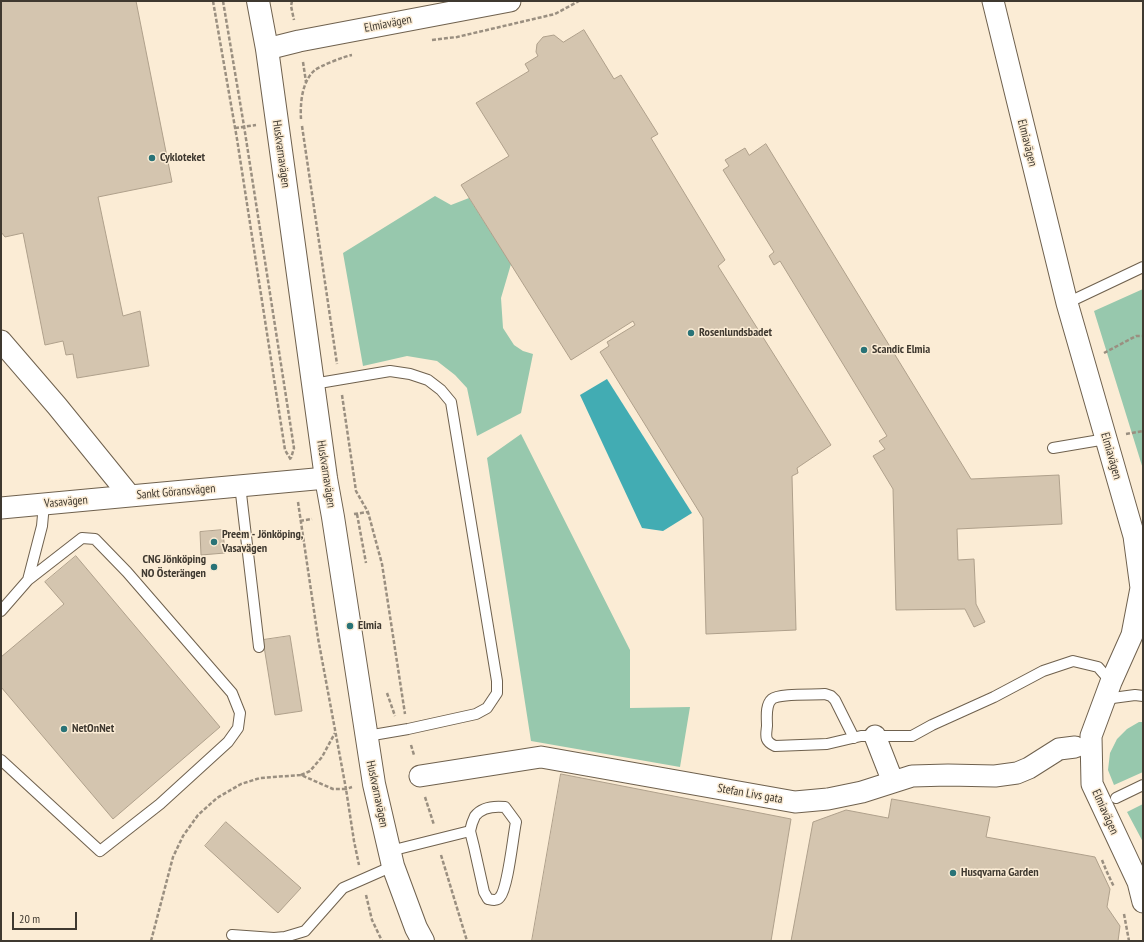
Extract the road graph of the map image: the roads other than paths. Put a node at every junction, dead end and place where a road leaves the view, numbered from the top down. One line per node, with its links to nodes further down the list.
1 (258, 1): 4 (street, Huskvarnavägen)
2 (510, 1): 4 (street, Elmiavägen)
3 (993, 1): 6 (street, Elmiavägen)
4 (267, 49): 8 (street, Huskvarnavägen)
5 (1143, 267): 6 (lane)
6 (1067, 303): 9 (street, Elmiavägen)
7 (1, 341): 13 (street, Sankt Göransvägen)
8 (313, 384): 11 (street, Huskvarnavägen); 22 (lane)
9 (1115, 437): 10 (lane); 17 (street, Elmiavägen)
10 (1053, 448)
11 (326, 478): 12 (street, Sankt Göransvägen); 22 (street, Huskvarnavägen)
12 (240, 485): 13 (street, Sankt Göransvägen); 19 (lane)
13 (130, 496): 14 (street, Vasavägen)
14 (44, 504): 15 (street, Vasavägen); 16 (lane)
15 (1, 508)
16 (28, 580): 18 (lane); 26 (lane)
17 (1142, 589): 20 (street, Elmiavägen)
18 (1, 611)
19 (259, 647)
20 (1108, 691): 21 (lane); 23 (lane); 33 (street, Elmiavägen)
21 (1143, 696)
22 (366, 736): 32 (street, Huskvarnavägen)
23 (875, 736): 24 (lane); 28 (street)
24 (854, 738): 24 (lane)
25 (1075, 747): 28 (street, Stefan Livs gata)
26 (1, 760)
27 (420, 776): 28 (street, Stefan Livs gata)
28 (893, 782)
29 (1143, 785): 30 (lane)
30 (1116, 798)
31 (470, 831): 31 (lane); 32 (lane)
32 (391, 858): 34 (lane); 35 (street, Huskvarnavägen)
33 (1143, 902)
34 (232, 934)
35 (423, 941)

